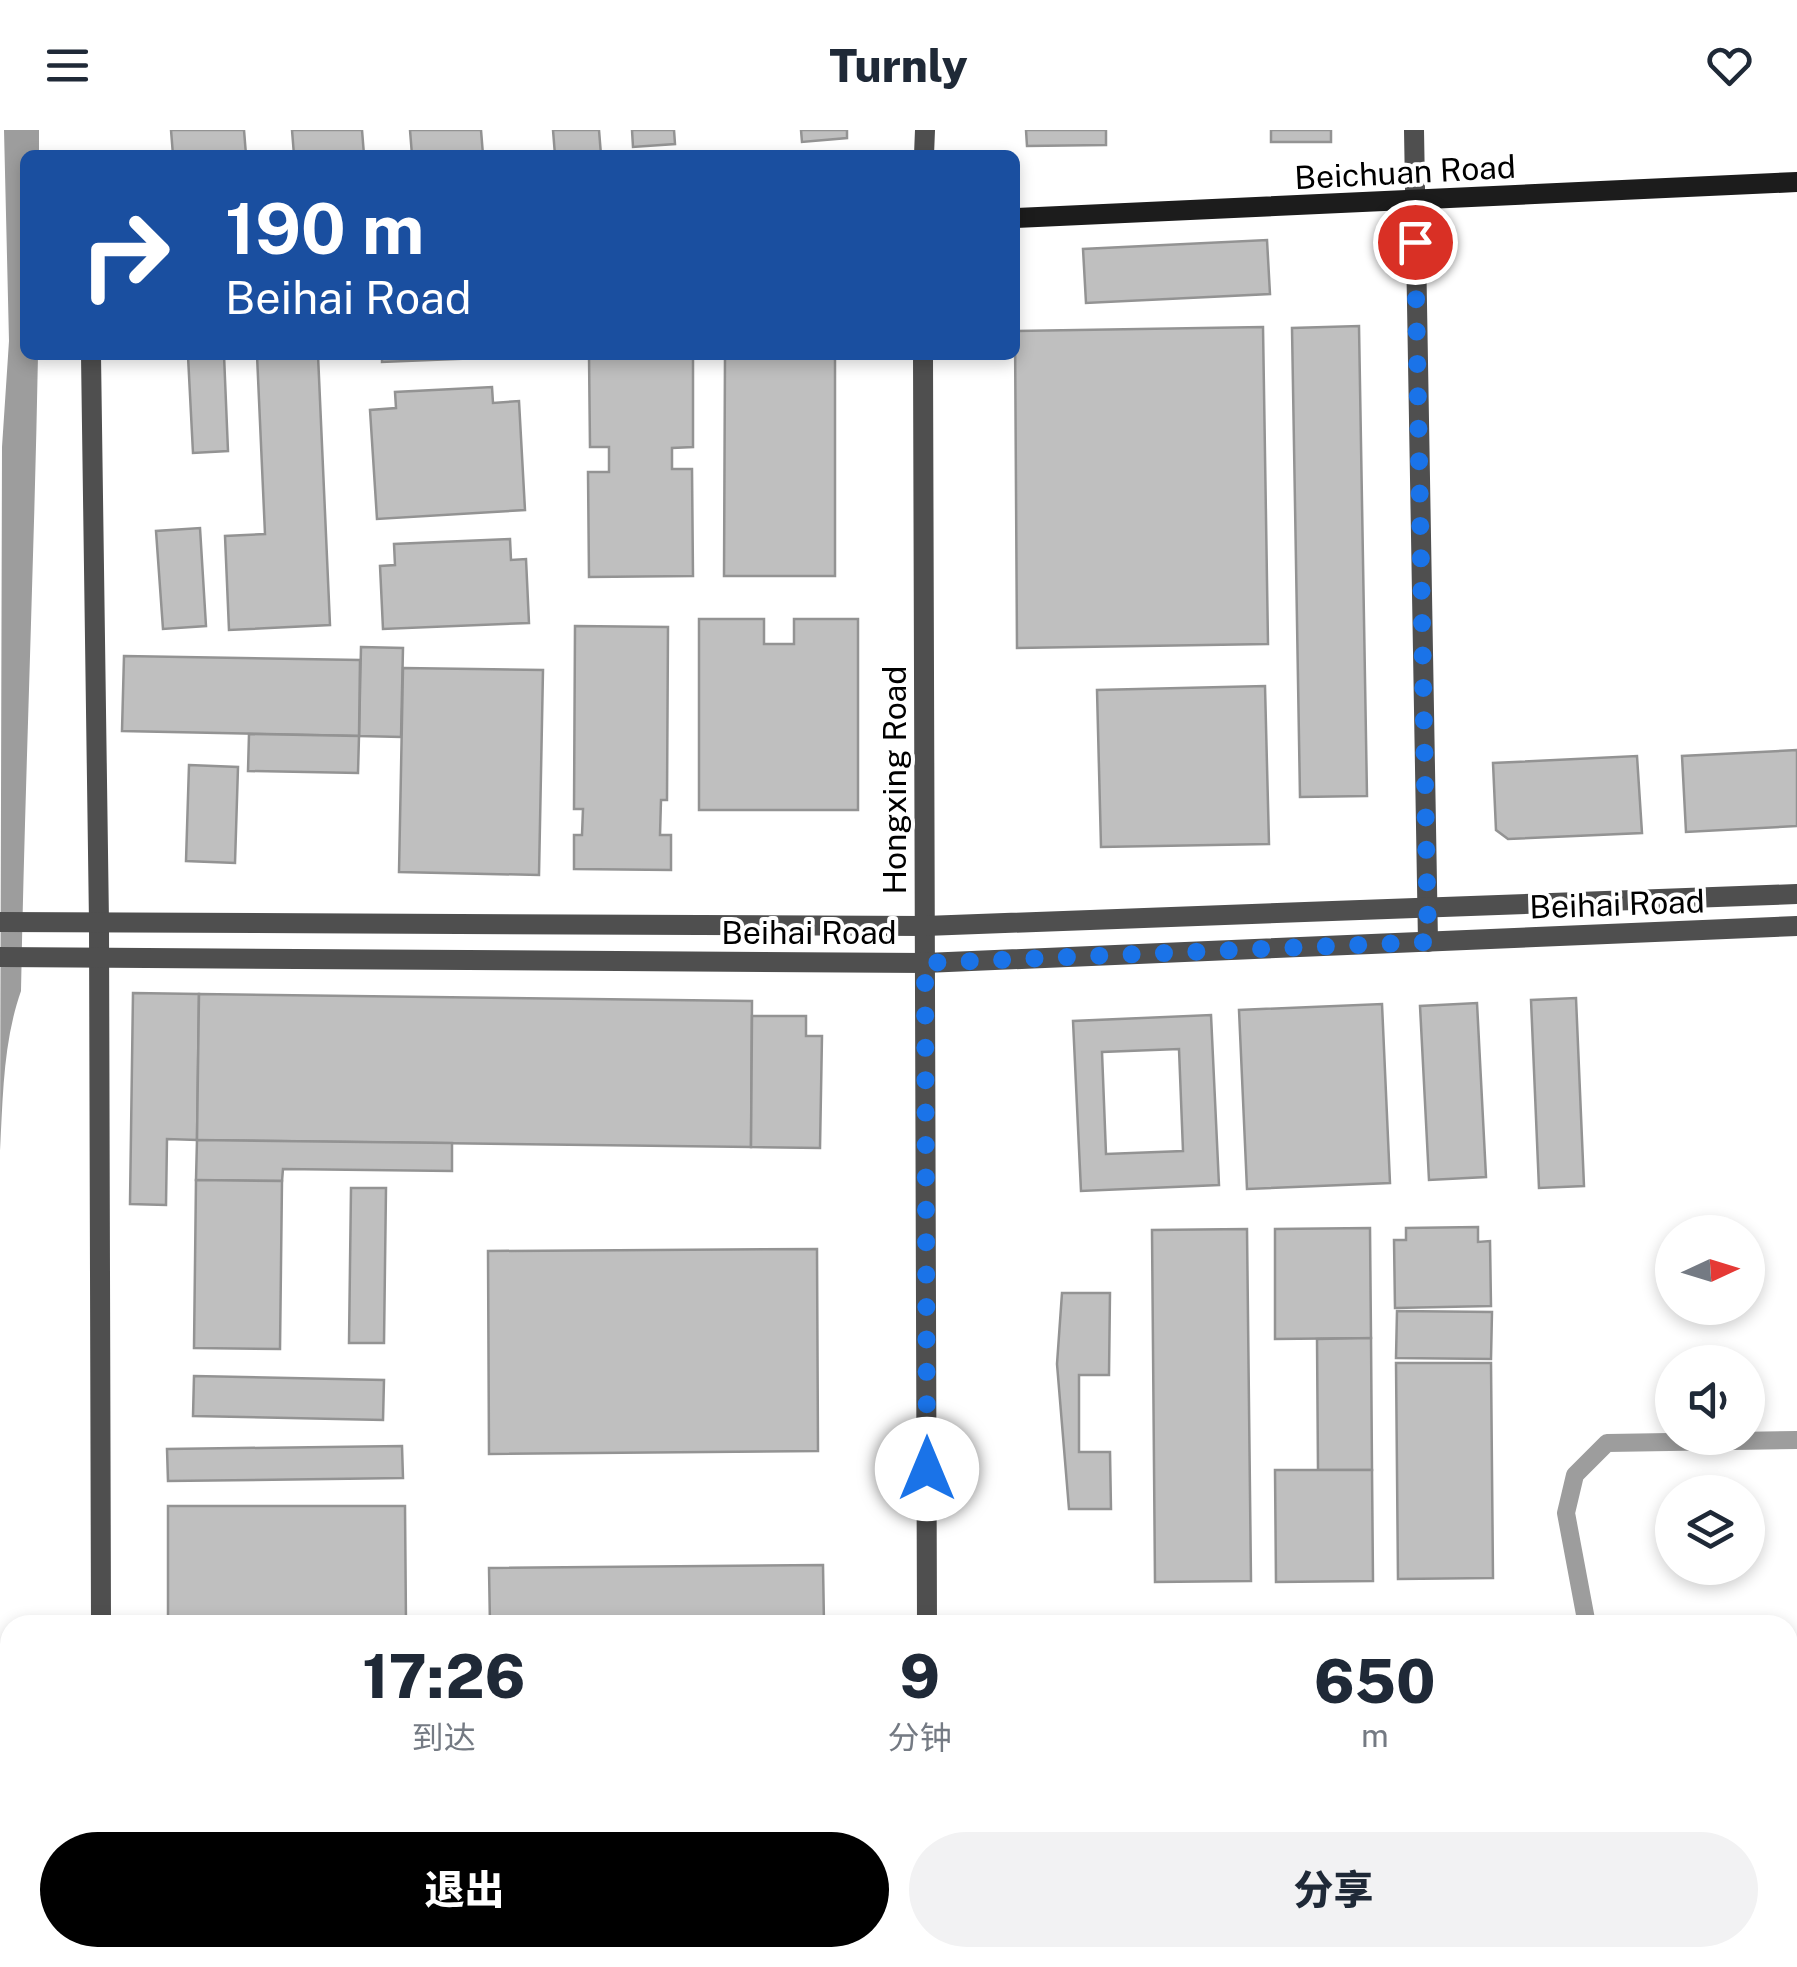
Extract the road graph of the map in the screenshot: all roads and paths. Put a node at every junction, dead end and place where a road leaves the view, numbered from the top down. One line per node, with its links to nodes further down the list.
1 (1414, 130): 3 (street)
2 (1797, 182): 3 (main road, Beichuan Road)
3 (1414, 202): 4 (main road, Beichuan Road); 8 (street)
4 (1020, 218)
5 (92, 360): 10 (street)
6 (922, 360): 11 (street, Hongxing Road)
7 (1797, 894): 8 (street, Beihai Road)
8 (1428, 907): 11 (street, Beihai Road); 13 (street)
9 (0, 922): 10 (street, Beihai Road)
10 (100, 923): 11 (street, Beihai Road); 15 (street)
11 (925, 926): 16 (street, Hongxing Road)
12 (1797, 926): 13 (street, Beihai Road)
13 (1428, 942): 16 (street, Beihai Road)
14 (0, 957): 15 (street, Beihai Road)
15 (100, 958): 16 (street, Beihai Road); 17 (street)
16 (925, 963): 18 (street, Hongxing Road)
17 (100, 1615)
18 (928, 1615)

